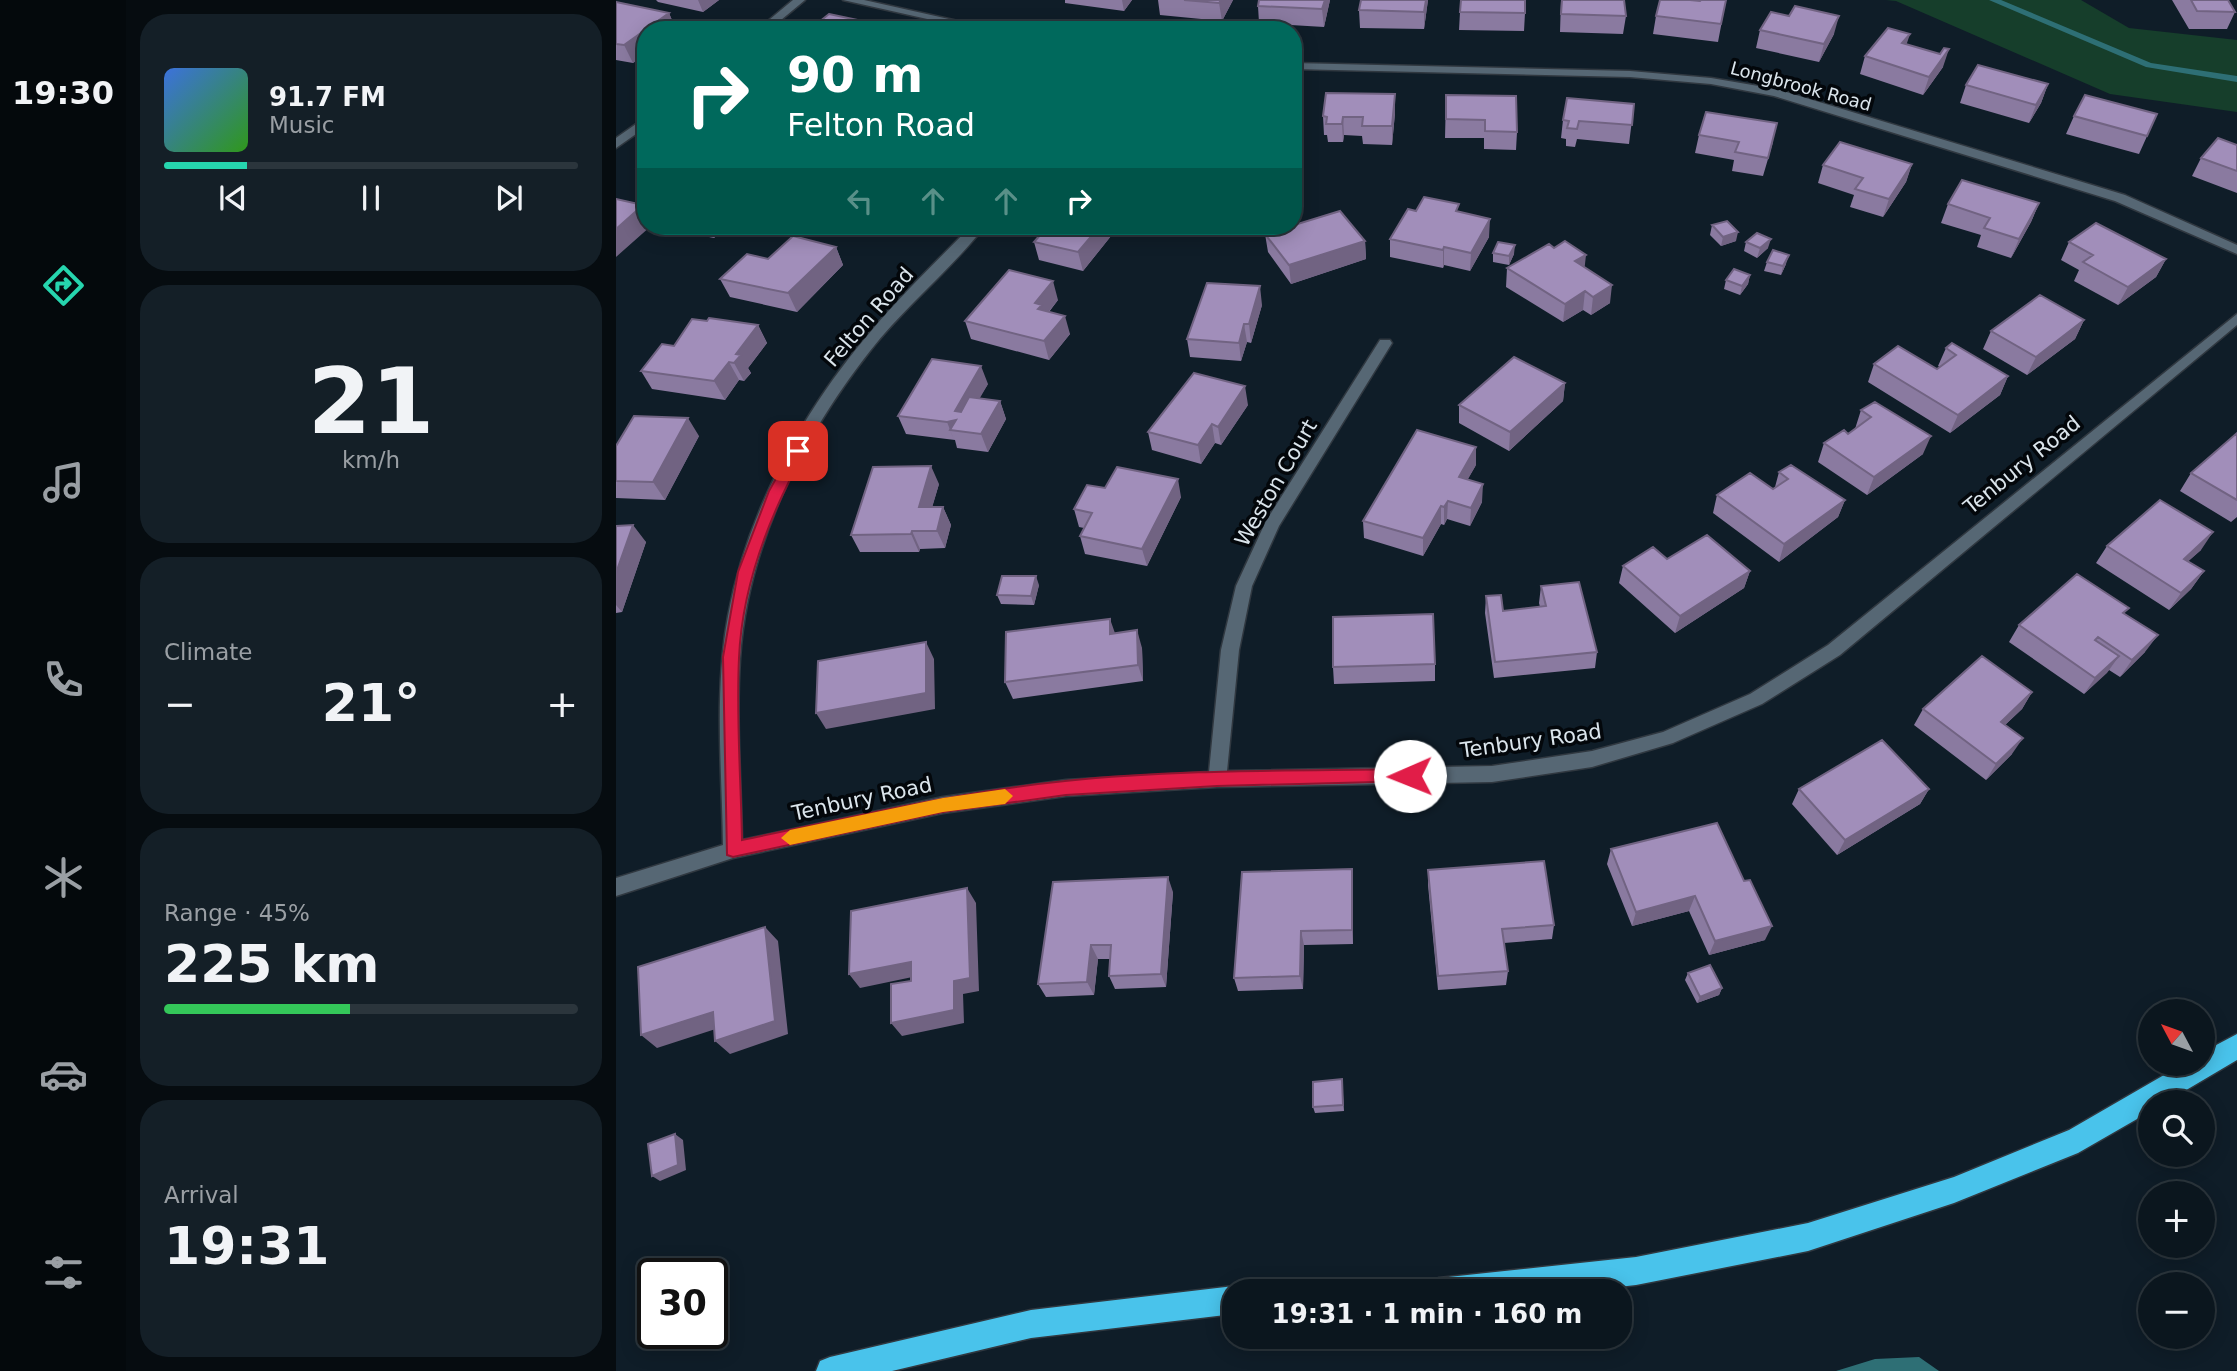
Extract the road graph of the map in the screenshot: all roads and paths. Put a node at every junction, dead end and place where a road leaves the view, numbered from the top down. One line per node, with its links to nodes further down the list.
1 (800, 0): 3 (street)
2 (848, 0): 4 (street)
3 (773, 21)
4 (950, 21)
5 (1302, 66): 9 (street, Longbrook Road)
6 (637, 128): 7 (street)
7 (616, 144)
8 (970, 235): 13 (street, Felton Road)
9 (2237, 250)
10 (2237, 318): 12 (street, Tenbury Road)
11 (1385, 343): 12 (street, Weston Court)
12 (1217, 779): 13 (street, Tenbury Road)
13 (733, 850): 14 (street, Tenbury Road)
14 (616, 887)
15 (2237, 1045): 16 (highway)
16 (1561, 1279)
17 (1222, 1301): 18 (highway)
18 (830, 1371)

